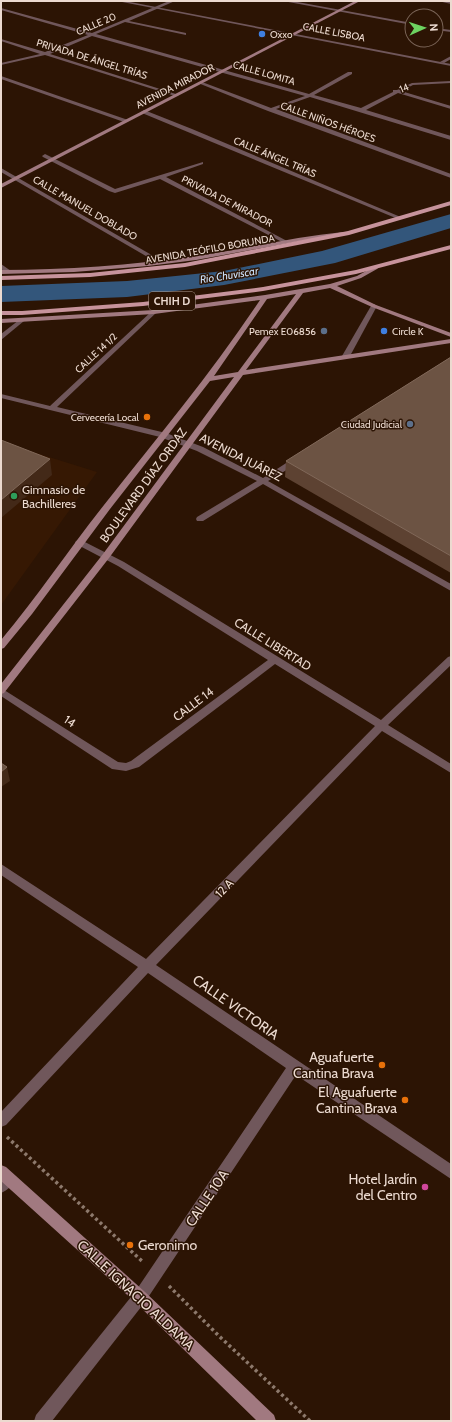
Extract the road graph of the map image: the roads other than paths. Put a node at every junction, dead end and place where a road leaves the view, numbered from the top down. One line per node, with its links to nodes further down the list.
1 (119, 1): 8 (street, CALLE LISBOA)
2 (173, 1): 8 (street, CALLE 20)
3 (285, 1): 10 (street)
4 (350, 1): 10 (main road, AVENIDA MIRADOR)
5 (358, 1): 10 (main road, AVENIDA MIRADOR)
6 (440, 1): 7 (street)
7 (451, 3)
8 (157, 8): 11 (street, CALLE 20); 13 (street, CALLE LISBOA)
9 (1, 9): 15 (street, CALLE LOMITA)
10 (336, 10): 12 (street); 13 (main road, AVENIDA MIRADOR)
11 (125, 21): 14 (street); 15 (street, CALLE 20)
12 (404, 23)
13 (292, 33): 19 (street, CALLE LISBOA); 22 (main road, AVENIDA MIRADOR); 23 (main road, AVENIDA MIRADOR)
14 (184, 34)
15 (92, 35): 17 (street, CALLE 20); 22 (street, CALLE LOMITA)
16 (1, 40): 17 (street, PRIVADA DE ÁNGEL TRÍAS)
17 (45, 54): 20 (street, CALLE 20); 29 (street, PRIVADA DE ÁNGEL TRÍAS)
18 (451, 56): 19 (street)
19 (442, 62): 21 (street, CALLE LISBOA)
20 (1, 64)
21 (451, 65)
22 (216, 69): 23 (street, CALLE LOMITA); 29 (main road, AVENIDA MIRADOR)
23 (223, 71): 27 (main road, AVENIDA MIRADOR); 31 (street, CALLE LOMITA)
24 (350, 73): 31 (street)
25 (1, 77): 36 (street)
26 (451, 82): 28 (street, 14)
27 (200, 84): 30 (main road, AVENIDA MIRADOR); 33 (street, CALLE NIÑOS HÉROES)
28 (395, 91): 32 (street); 34 (street, 14)
29 (169, 93): 30 (street, PRIVADA DE ÁNGEL TRÍAS); 36 (main road, AVENIDA MIRADOR)
30 (177, 95): 35 (main road, AVENIDA MIRADOR)
31 (308, 96): 33 (street); 34 (street, CALLE LOMITA)
32 (451, 108)
33 (270, 110): 48 (street, CALLE NIÑOS HÉROES)
34 (362, 110): 39 (street, CALLE LOMITA)
35 (144, 112): 37 (main road, AVENIDA MIRADOR); 54 (street, CALLE ÁNGEL TRÍAS)
36 (118, 119): 37 (street); 38 (main road, AVENIDA MIRADOR)
37 (126, 121): 43 (main road, AVENIDA MIRADOR)
38 (98, 129)
39 (451, 138)
40 (52, 153): 41 (main road)
41 (45, 156): 42 (main road); 43 (street, PRIVADA DE MIRADOR)
42 (39, 159)
43 (53, 160): 49 (street, PRIVADA DE MIRADOR); 51 (main road, AVENIDA MIRADOR)
44 (201, 163): 49 (street, PRIVADA DE MIRADOR)
45 (1, 170): 47 (street, CALLE MANUEL DOBLADO)
46 (14, 172): 47 (main road)
47 (8, 175): 50 (main road); 51 (street, CALLE MANUEL DOBLADO)
48 (451, 176)
49 (161, 177): 56 (street, PRIVADA DE MIRADOR)
50 (1, 179)
51 (15, 179): 52 (main road, AVENIDA MIRADOR); 58 (street, CALLE MANUEL DOBLADO)
52 (1, 186)
53 (451, 203): 54 (main road, AVENIDA TEÓFILO BORUNDA)
54 (400, 218): 55 (main road, AVENIDA TEÓFILO BORUNDA)
55 (349, 233): 56 (main road, AVENIDA TEÓFILO BORUNDA); 63 (main road, AVENIDA TEÓFILO BORUNDA)
56 (284, 241): 58 (main road, AVENIDA TEÓFILO BORUNDA)
57 (451, 247): 60 (main road, CHIH D)
58 (160, 262): 62 (main road, AVENIDA TEÓFILO BORUNDA)
59 (1, 266): 62 (street)
60 (375, 268): 64 (main road); 69 (main road, CHIH D)
61 (1, 272): 62 (main road, AVENIDA TEÓFILO BORUNDA)
62 (9, 272)
63 (1, 278)
64 (331, 286): 65 (main road); 67 (main road)
65 (301, 291): 66 (main road); 76 (main road, BOULEVARD DÍAZ ORDAZ)
66 (265, 297): 68 (main road); 77 (main road, BOULEVARD DÍAZ ORDAZ)
67 (374, 306): 72 (main road); 75 (street)
68 (154, 312): 71 (main road); 79 (street, CALLE 14 1/2)
69 (1, 313)
70 (1, 321): 71 (main road)
71 (21, 321): 73 (street)
72 (451, 335)
73 (1, 338)
74 (451, 341): 75 (main road)
75 (346, 356): 76 (main road)
76 (240, 374): 77 (main road); 81 (main road, BOULEVARD DÍAZ ORDAZ)
77 (207, 380): 80 (main road, BOULEVARD DÍAZ ORDAZ)
78 (1, 396): 79 (street, AVENIDA JUÁREZ)
79 (51, 409): 80 (street, AVENIDA JUÁREZ)
80 (163, 435): 81 (street, AVENIDA JUÁREZ); 85 (main road, BOULEVARD DÍAZ ORDAZ)
81 (189, 443): 83 (street, AVENIDA JUÁREZ); 86 (main road, BOULEVARD DÍAZ ORDAZ)
82 (303, 456): 83 (street)
83 (263, 481): 84 (street); 87 (street, AVENIDA JUÁREZ)
84 (200, 519)
85 (80, 542): 86 (street, CALLE LIBERTAD); 88 (main road, BOULEVARD DÍAZ ORDAZ)
86 (106, 556): 90 (street, CALLE LIBERTAD); 91 (main road, BOULEVARD DÍAZ ORDAZ)
87 (451, 588)
88 (1, 646)
89 (451, 659): 92 (street, 12 A)
90 (274, 660): 92 (street, CALLE LIBERTAD); 93 (street, CALLE 14)
91 (1, 691): 93 (street, 14)
92 (382, 726): 94 (street, CALLE LIBERTAD); 96 (street, 12 A)
93 (126, 767)
94 (451, 769)
95 (1, 870): 96 (street, CALLE VICTORIA)
96 (148, 965): 97 (street, CALLE VICTORIA); 98 (street, 12 A)
97 (294, 1067): 99 (street, CALLE VICTORIA); 101 (street, CALLE 10A)
98 (1, 1121)
99 (451, 1172)
100 (3, 1179): 101 (main road, CALLE IGNACIO ALDAMA)
101 (140, 1297): 102 (street, CALLE 10A); 103 (main road, CALLE IGNACIO ALDAMA)
102 (42, 1421)
103 (268, 1421)

